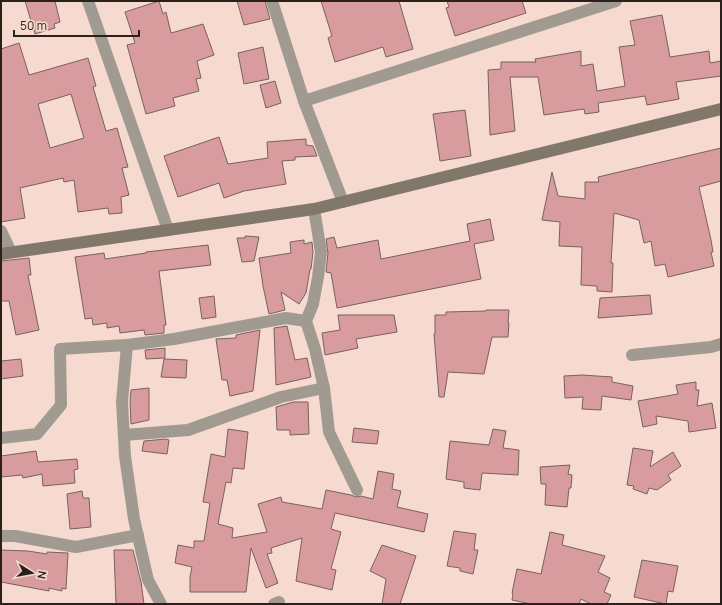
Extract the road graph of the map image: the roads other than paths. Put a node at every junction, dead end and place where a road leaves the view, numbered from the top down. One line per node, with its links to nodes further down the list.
1 (88, 1): 8 (street)
2 (272, 1): 4 (street)
3 (616, 1): 4 (street)
4 (304, 101): 6 (street)
5 (721, 109): 6 (street)
6 (343, 202): 7 (street)
7 (314, 209): 8 (street); 11 (street)
8 (168, 230): 10 (street)
9 (1, 231): 10 (street)
10 (6, 253)
11 (306, 321): 13 (street); 15 (street)
12 (721, 344): 14 (street)
13 (127, 345): 16 (street); 17 (street)
14 (632, 355)
15 (324, 388): 16 (street); 18 (street)
16 (124, 435): 19 (street)
17 (1, 438)
18 (357, 490)
19 (138, 535): 20 (street); 21 (street)
20 (1, 536)
21 (161, 604)

